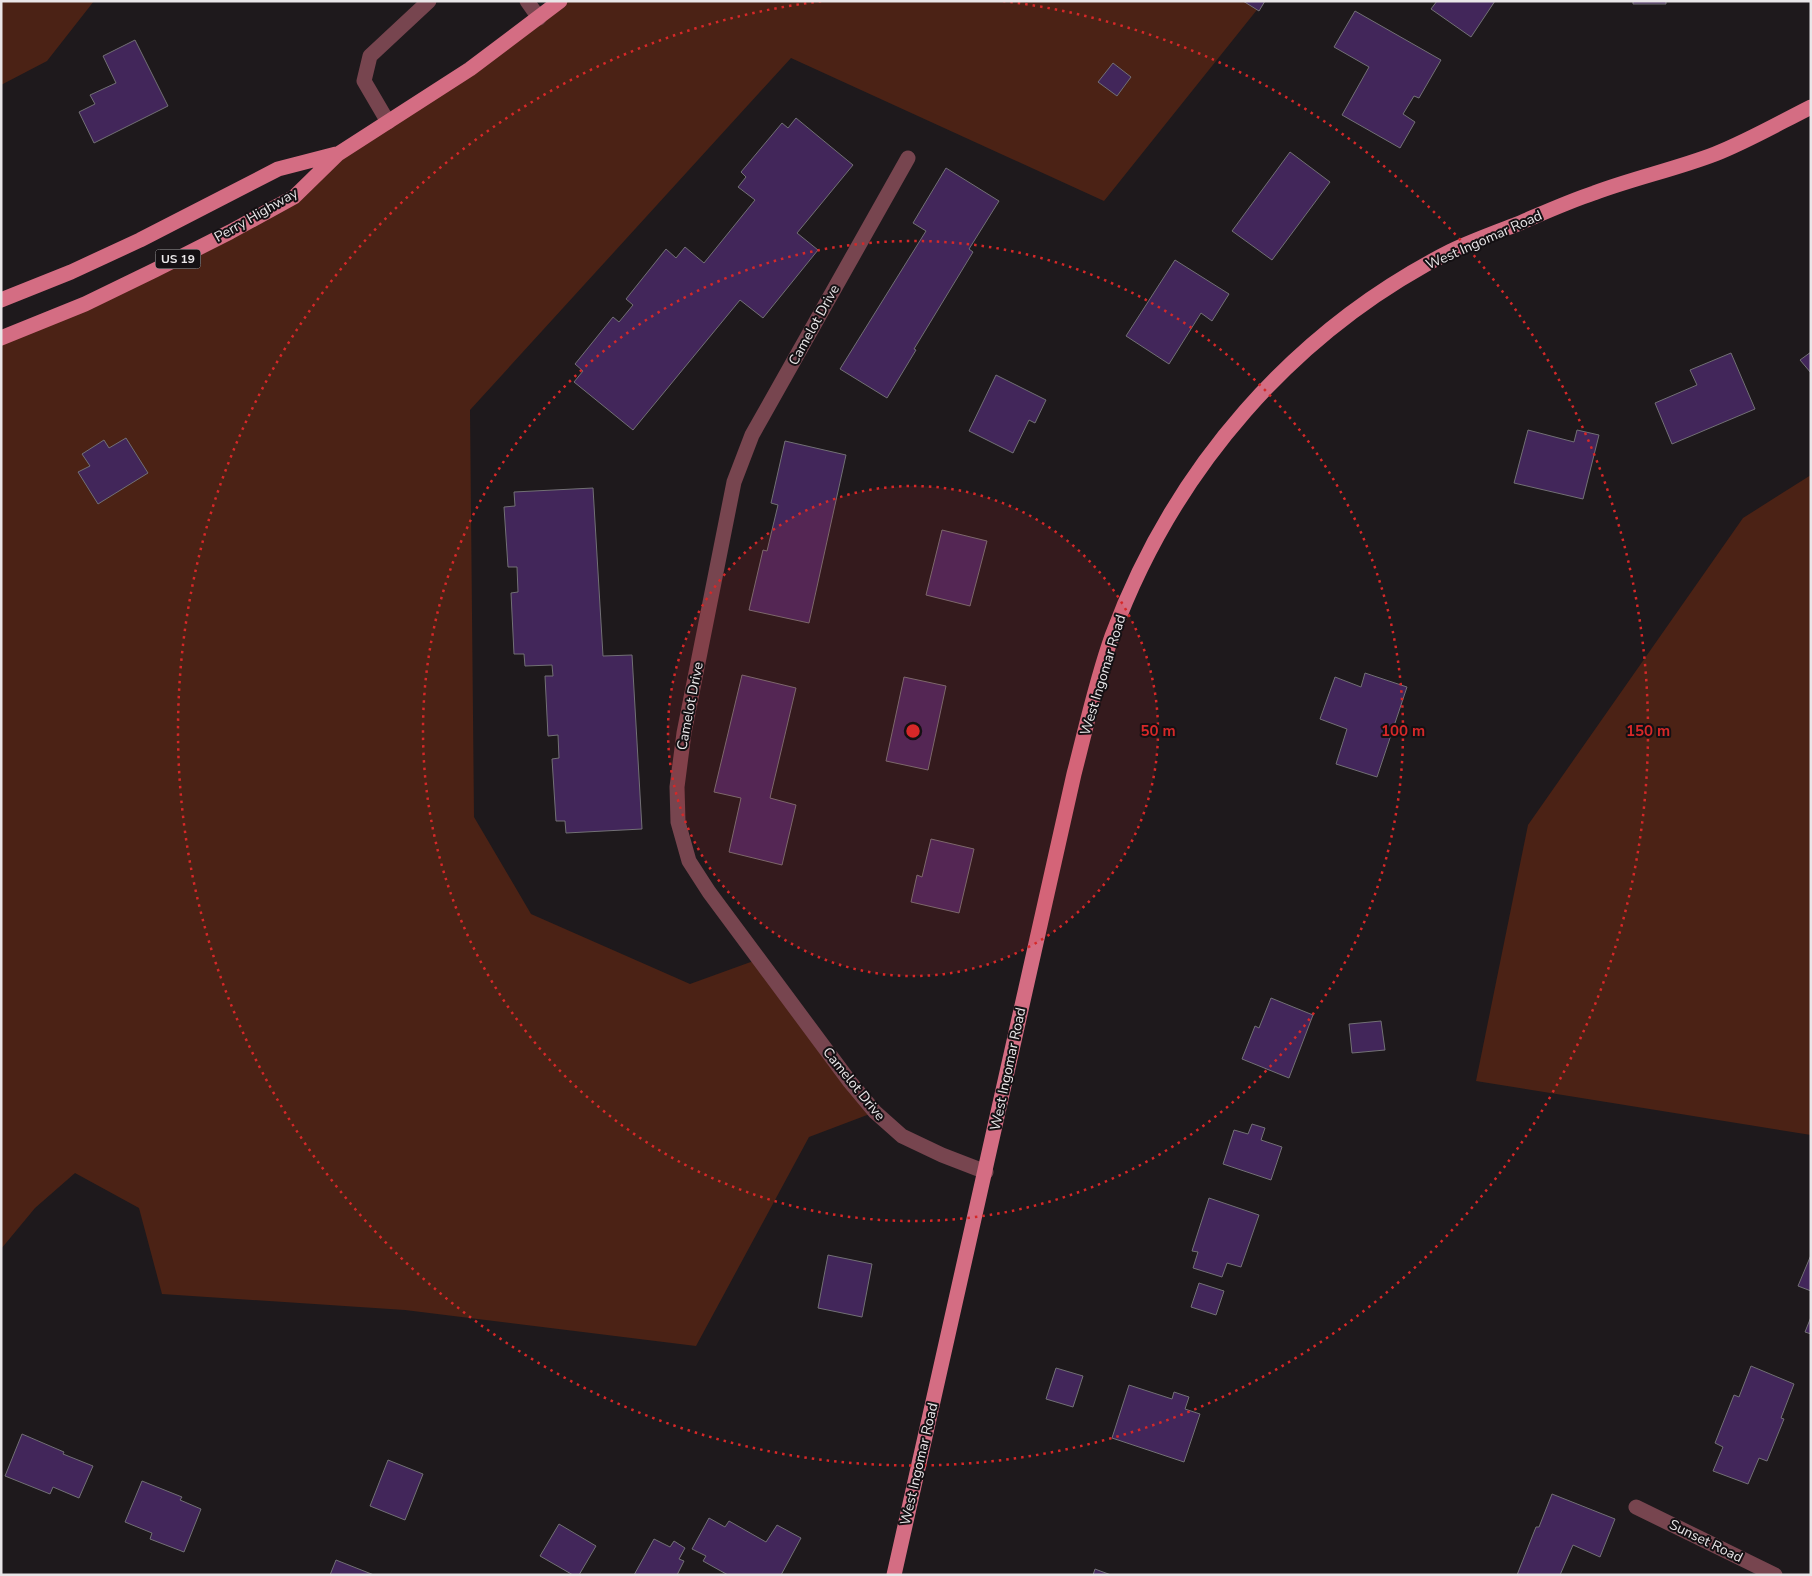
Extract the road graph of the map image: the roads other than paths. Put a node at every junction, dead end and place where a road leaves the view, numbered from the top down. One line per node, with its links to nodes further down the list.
1 (429, 1): 6 (street)
2 (527, 1): 4 (street)
3 (560, 1): 4 (main road, Perry Highway / US 19)
4 (539, 18): 6 (main road, Perry Highway / US 19)
5 (1811, 107): 11 (main road, West Ingomar Road)
6 (388, 122): 7 (main road, Perry Highway / US 19)
7 (338, 154): 9 (main road, Perry Highway / US 19); 10 (main road, Perry Highway / US 19)
8 (908, 158): 11 (street, Camelot Drive)
9 (1, 300)
10 (1, 338)
11 (986, 1172): 13 (main road, West Ingomar Road)
12 (1636, 1507): 14 (street, Sunset Road)
13 (894, 1575)
14 (1775, 1575)

